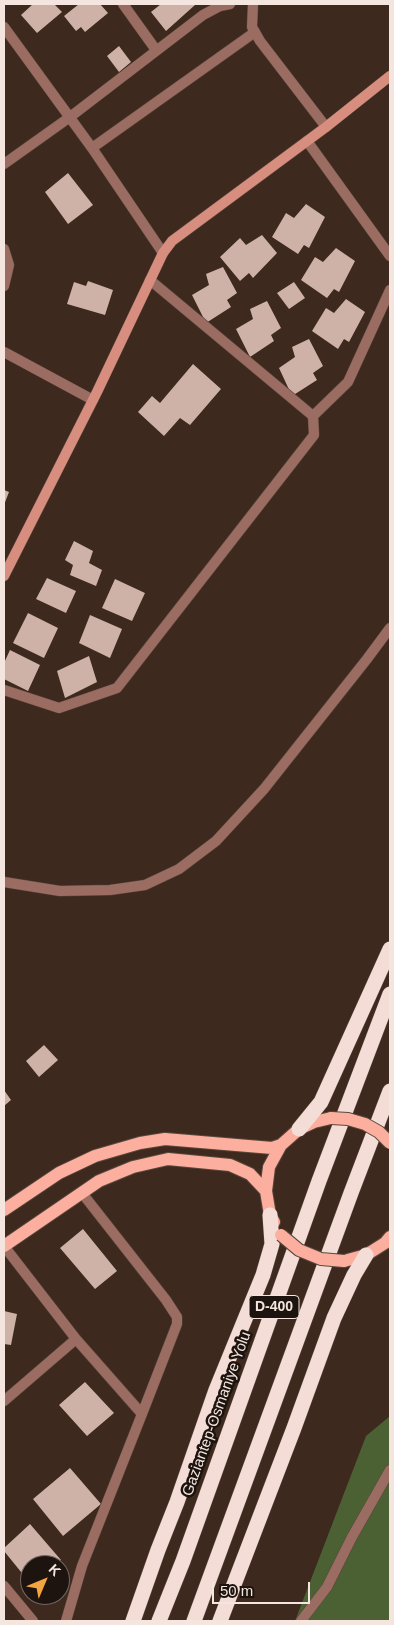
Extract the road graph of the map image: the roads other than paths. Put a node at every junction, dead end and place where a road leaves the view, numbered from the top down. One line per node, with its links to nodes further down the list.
1 (123, 4): 7 (street)
2 (230, 4): 7 (street)
3 (253, 4): 5 (street)
4 (4, 27): 6 (street)
5 (255, 32): 10 (street); 12 (street)
6 (7, 39): 9 (street)
7 (156, 50): 9 (street)
8 (390, 76): 10 (street)
9 (70, 117): 12 (street); 13 (street)
10 (326, 127): 11 (street)
11 (307, 141): 15 (street); 16 (street)
12 (92, 148): 15 (street)
13 (4, 164)
14 (4, 249): 18 (street)
15 (163, 253): 17 (street)
16 (390, 256)
17 (150, 280): 21 (street); 22 (street)
18 (4, 286)
19 (390, 290): 22 (street)
20 (4, 352): 21 (street)
21 (93, 400): 23 (street)
22 (313, 416): 25 (street)
23 (4, 576)
24 (390, 628): 26 (street)
25 (4, 690)
26 (4, 882)
27 (390, 948): 30 (highway)
28 (390, 994): 48 (highway, Gaziantep-Osmaniye Yolu / D-400)
29 (390, 1091): 49 (highway, D-400)
30 (299, 1129): 31 (main road, bridge); 32 (main road)
31 (390, 1143)
32 (281, 1145): 33 (main road); 35 (main road)
33 (266, 1191): 34 (main road); 36 (main road)
34 (82, 1193): 38 (main road); 42 (street)
35 (4, 1210)
36 (270, 1215): 39 (main road, bridge); 47 (highway)
37 (389, 1241): 39 (main road)
38 (4, 1246): 40 (street)
39 (366, 1255): 50 (highway)
40 (76, 1339): 41 (street); 42 (street)
41 (4, 1402)
42 (142, 1414): 46 (street)
43 (390, 1470): 51 (street)
44 (4, 1586): 45 (street)
45 (33, 1621)
46 (66, 1621)
47 (132, 1621)
48 (159, 1621)
49 (194, 1621)
50 (220, 1621)
51 (301, 1621)

